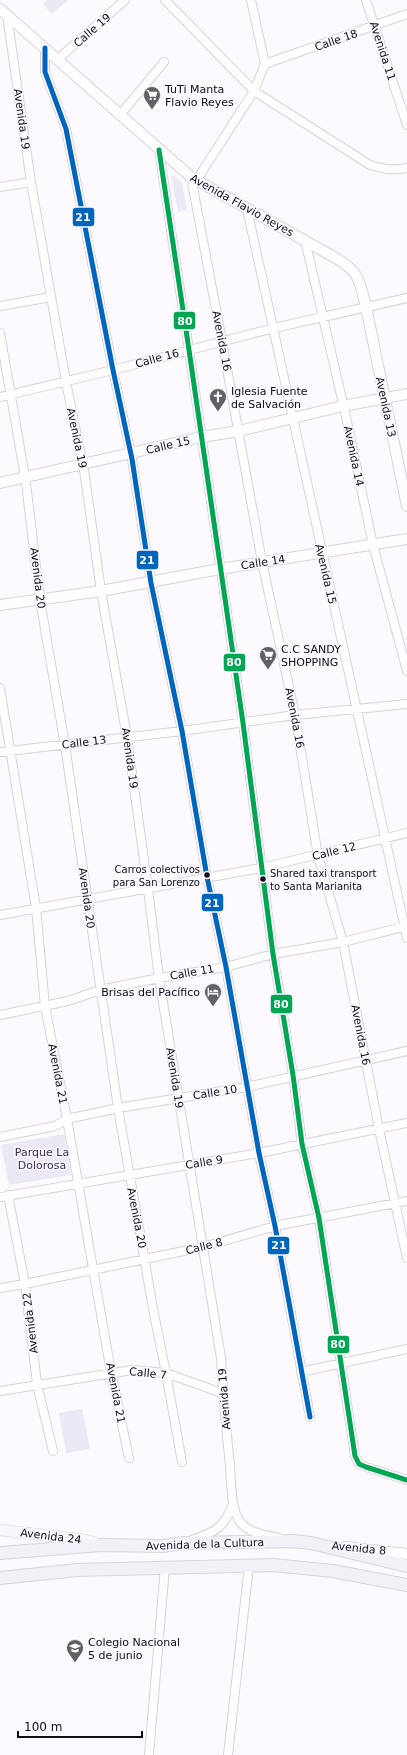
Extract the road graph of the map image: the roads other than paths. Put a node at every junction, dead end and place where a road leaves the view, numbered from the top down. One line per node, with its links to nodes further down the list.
1 (125, 0): 9 (street, Calle 19)
2 (165, 0): 12 (street)
3 (251, 0): 11 (street)
4 (366, 0): 7 (street, Avenida 11)
5 (3, 12): 8 (street, Avenida Flavio Reyes); 18 (street, Avenida 19)
6 (407, 14): 7 (street, Calle 18)
7 (375, 27): 11 (street, Calle 18); 14 (street, Avenida 11)
8 (45, 48): 9 (street, Avenida Flavio Reyes); 31 (street)
9 (58, 59): 13 (street, Avenida Flavio Reyes)
10 (164, 62): 13 (street)
11 (265, 64): 12 (street)
12 (254, 91): 16 (street); 17 (street)
13 (120, 115): 15 (street, Avenida Flavio Reyes)
14 (407, 125)
15 (159, 150): 17 (street, Avenida Flavio Reyes); 30 (street)
16 (407, 168)
17 (194, 179): 20 (street, Avenida Flavio Reyes); 29 (street, Avenida 16)
18 (31, 182): 19 (street); 22 (street, Avenida 19)
19 (0, 187)
20 (247, 209): 21 (street, Avenida Flavio Reyes); 27 (street, Avenida 15)
21 (305, 240): 25 (street, Avenida Flavio Reyes); 26 (street, Avenida 14)
22 (51, 297): 24 (street); 32 (street, Avenida 19)
23 (407, 298): 25 (street, Calle 16)
24 (0, 306)
25 (366, 307): 26 (street, Calle 16); 36 (street, Avenida 13)
26 (322, 317): 27 (street, Calle 16); 37 (street, Avenida 14)
27 (274, 328): 29 (street, Calle 16); 38 (street, Avenida 15)
28 (0, 333): 33 (street, Avenida 20)
29 (222, 341): 30 (street, Calle 16); 39 (street, Avenida 16)
30 (189, 350): 31 (street, Calle 16); 40 (street)
31 (113, 370): 32 (street, Calle 16); 41 (street)
32 (66, 382): 33 (street, Calle 16); 42 (street, Avenida 19)
33 (10, 394): 35 (street, Calle 16); 43 (street, Avenida 20)
34 (407, 394): 36 (street, Calle 15)
35 (0, 397)
36 (384, 399): 37 (street, Calle 15); 45 (street, Avenida 13)
37 (342, 406): 38 (street, Calle 15); 47 (street, Avenida 14)
38 (292, 418): 39 (street, Calle 15); 48 (street, Avenida 15)
39 (239, 431): 40 (street, Calle 15); 49 (street, Avenida 16)
40 (201, 437): 41 (street, Calle 15); 50 (street)
41 (131, 454): 42 (street, Calle 15); 51 (street)
42 (83, 465): 43 (street, Calle 15); 52 (street, Avenida 19)
43 (24, 478): 44 (street, Calle 15); 53 (street, Avenida 20)
44 (0, 483)
45 (407, 506)
46 (407, 539): 47 (street, Calle 14)
47 (373, 545): 48 (street, Calle 14); 55 (street, Avenida 14)
48 (322, 554): 49 (street, Calle 14); 58 (street, Avenida 15)
49 (262, 562): 50 (street, Calle 14); 59 (street, Avenida 16)
50 (220, 569): 51 (street, Calle 14); 60 (street)
51 (151, 582): 52 (street, Calle 14); 61 (street)
52 (101, 591): 53 (street, Calle 14); 62 (street, Avenida 19)
53 (40, 600): 54 (street, Calle 14); 63 (street, Avenida 20)
54 (0, 605)
55 (407, 672)
56 (0, 688): 64 (street, Avenida 21)
57 (407, 704): 58 (street, Calle 13)
58 (357, 708): 59 (street, Calle 13); 67 (street, Avenida 15)
59 (296, 715): 60 (street, Calle 13); 68 (street, Avenida 16)
60 (243, 723): 61 (street, Calle 13); 69 (street)
61 (182, 731): 62 (street, Calle 13); 70 (street)
62 (127, 736): 63 (street, Calle 13); 71 (street, Avenida 19)
63 (65, 745): 64 (street, Calle 13); 72 (street, Avenida 20)
64 (10, 750): 65 (street, Calle 13); 73 (street, Avenida 21)
65 (0, 752)
66 (407, 834): 67 (street, Calle 12)
67 (386, 838): 68 (street, Calle 12); 75 (street, Avenida 15)
68 (318, 856): 69 (street, Calle 12); 77 (street, Avenida 16)
69 (261, 868): 70 (street, Calle 12); 78 (street)
70 (207, 877): 71 (street, Calle 12); 79 (street)
71 (148, 889): 72 (street, Calle 12); 80 (street, Avenida 19)
72 (87, 900): 73 (street, Calle 12); 81 (street, Avenida 20)
73 (36, 908): 74 (street, Calle 12); 82 (street, Avenida 21)
74 (0, 915)
75 (406, 926): 76 (street, Avenida 15); 77 (street, Calle 11)
76 (407, 938)
77 (343, 942): 78 (street, Calle 11); 85 (street, Avenida 16)
78 (273, 954): 79 (street, Calle 11); 86 (street)
79 (226, 967): 80 (street, Calle 11); 87 (street)
80 (159, 978): 81 (street, Calle 11); 88 (street, Avenida 19)
81 (100, 990): 82 (street, Calle 11); 89 (street, Avenida 20)
82 (45, 1006): 83 (street, Calle 11); 90 (street, Avenida 21)
83 (0, 1015)
84 (407, 1051): 85 (street, Calle 10)
85 (366, 1059): 86 (street, Calle 10); 92 (street, Avenida 16)
86 (293, 1075): 87 (street, Calle 10); 94 (street)
87 (248, 1087): 88 (street, Calle 10); 95 (street)
88 (178, 1098): 89 (street, Calle 10); 96 (street, Avenida 19)
89 (118, 1108): 90 (street, Calle 10); 97 (street, Avenida 20)
90 (67, 1119): 93 (street, Calle 10); 98 (street, Avenida 21)
91 (407, 1123): 92 (street, Calle 9)
92 (379, 1129): 94 (street, Calle 9); 101 (street, Avenida 16)
93 (0, 1137)
94 (302, 1144): 95 (street, Calle 9); 102 (street)
95 (260, 1154): 96 (street, Calle 9); 103 (street)
96 (189, 1164): 97 (street, Calle 9); 104 (street, Avenida 19)
97 (129, 1175): 98 (street, Calle 9); 106 (street, Avenida 20)
98 (78, 1184): 99 (street, Calle 9); 107 (street, Avenida 21)
99 (4, 1196): 108 (street, Avenida 22)
100 (407, 1201): 101 (street, Calle 8)
101 (396, 1203): 102 (street, Calle 8); 105 (street, Avenida 16)
102 (319, 1218): 103 (street, Calle 8); 111 (street)
103 (275, 1226): 104 (street, Calle 8); 113 (street)
104 (203, 1247): 106 (street, Calle 8); 117 (street, Avenida 19)
105 (407, 1258)
106 (145, 1259): 107 (street, Calle 8); 114 (street, Avenida 20)
107 (94, 1270): 108 (street, Calle 8); 112 (street, Avenida 21)
108 (25, 1284): 109 (street, Calle 8); 115 (street, Avenida 22)
109 (0, 1288)
110 (407, 1349): 111 (street)
111 (342, 1362): 113 (street); 122 (street)
112 (111, 1372): 114 (street, Calle 7); 115 (street, Calle 7); 120 (street, Avenida 21)
113 (301, 1372): 118 (street)
114 (166, 1373): 117 (street, Calle 7); 121 (street, Avenida 20)
115 (37, 1384): 116 (street, Calle 7); 119 (street, Avenida 22)
116 (0, 1391)
117 (222, 1393): 123 (street, Avenida 19)
118 (310, 1417)
119 (53, 1451)
120 (129, 1458)
121 (182, 1462)
122 (407, 1480)
123 (234, 1503): 125 (street); 126 (street, Avenida 19)
124 (0, 1530): 128 (main road, Avenida 24)
125 (184, 1542): 126 (main road, Avenida de la Cultura); 128 (main road, Avenida de la Cultura)
126 (293, 1542): 127 (main road, Avenida de la Cultura)
127 (311, 1543): 130 (street, Avenida 8); 132 (main road, Avenida de la Cultura)
128 (102, 1545): 129 (main road, Avenida de la Cultura)
129 (0, 1553)
130 (407, 1554)
131 (249, 1565): 133 (main road, Avenida de la Cultura); 135 (main road, Avenida de la Cultura); 137 (street)
132 (407, 1566)
133 (165, 1567): 134 (main road, Avenida de la Cultura); 136 (street)
134 (0, 1578)
135 (406, 1584)
136 (149, 1755)
137 (228, 1755)

